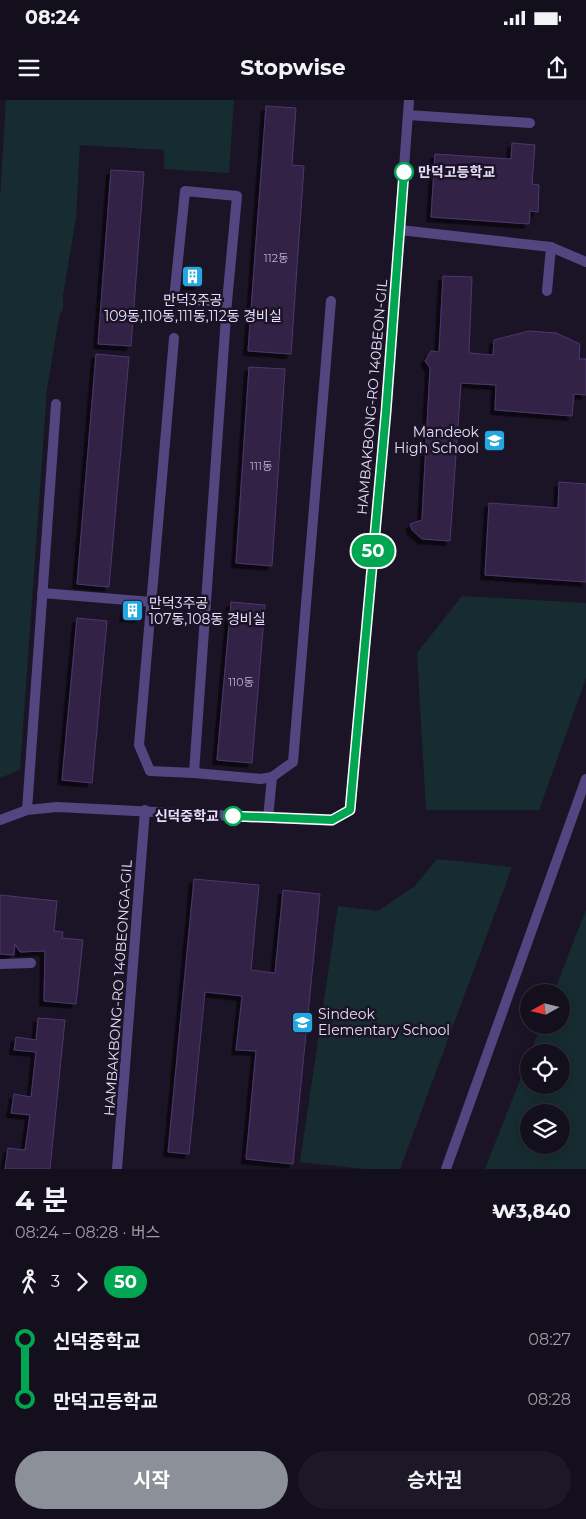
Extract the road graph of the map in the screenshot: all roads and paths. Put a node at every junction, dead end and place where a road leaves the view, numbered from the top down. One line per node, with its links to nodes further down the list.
1 (409, 100): 2 (street, HAMBAKBONG-RO 140BEON-GIL)
2 (408, 115): 3 (street); 4 (street, HAMBAKBONG-RO 140BEON-GIL)
3 (530, 123)
4 (400, 230): 5 (street); 19 (street, HAMBAKBONG-RO 140BEON-GIL)
5 (551, 247): 6 (street); 7 (street)
6 (586, 262)
7 (547, 290)
8 (331, 301): 15 (street)
9 (227, 302): 9 (street); 14 (street)
10 (174, 338): 13 (street)
11 (56, 404): 12 (street)
12 (42, 592): 13 (street); 17 (street)
13 (152, 602): 14 (street)
14 (194, 773): 15 (street)
15 (272, 777): 19 (street)
16 (586, 779): 24 (street)
17 (27, 810): 18 (street, HAMBAKBONG-RO 140BEON-GIL); 20 (street, HAMBAKBONG-RO 140BEON-GIL)
18 (146, 810): 19 (street, HAMBAKBONG-RO 140BEON-GIL); 23 (street, HAMBAKBONG-RO 140BEONGA-GIL)
19 (268, 818)
20 (0, 820)
21 (31, 963): 22 (street)
22 (0, 964)
23 (117, 1169)
24 (446, 1169)

